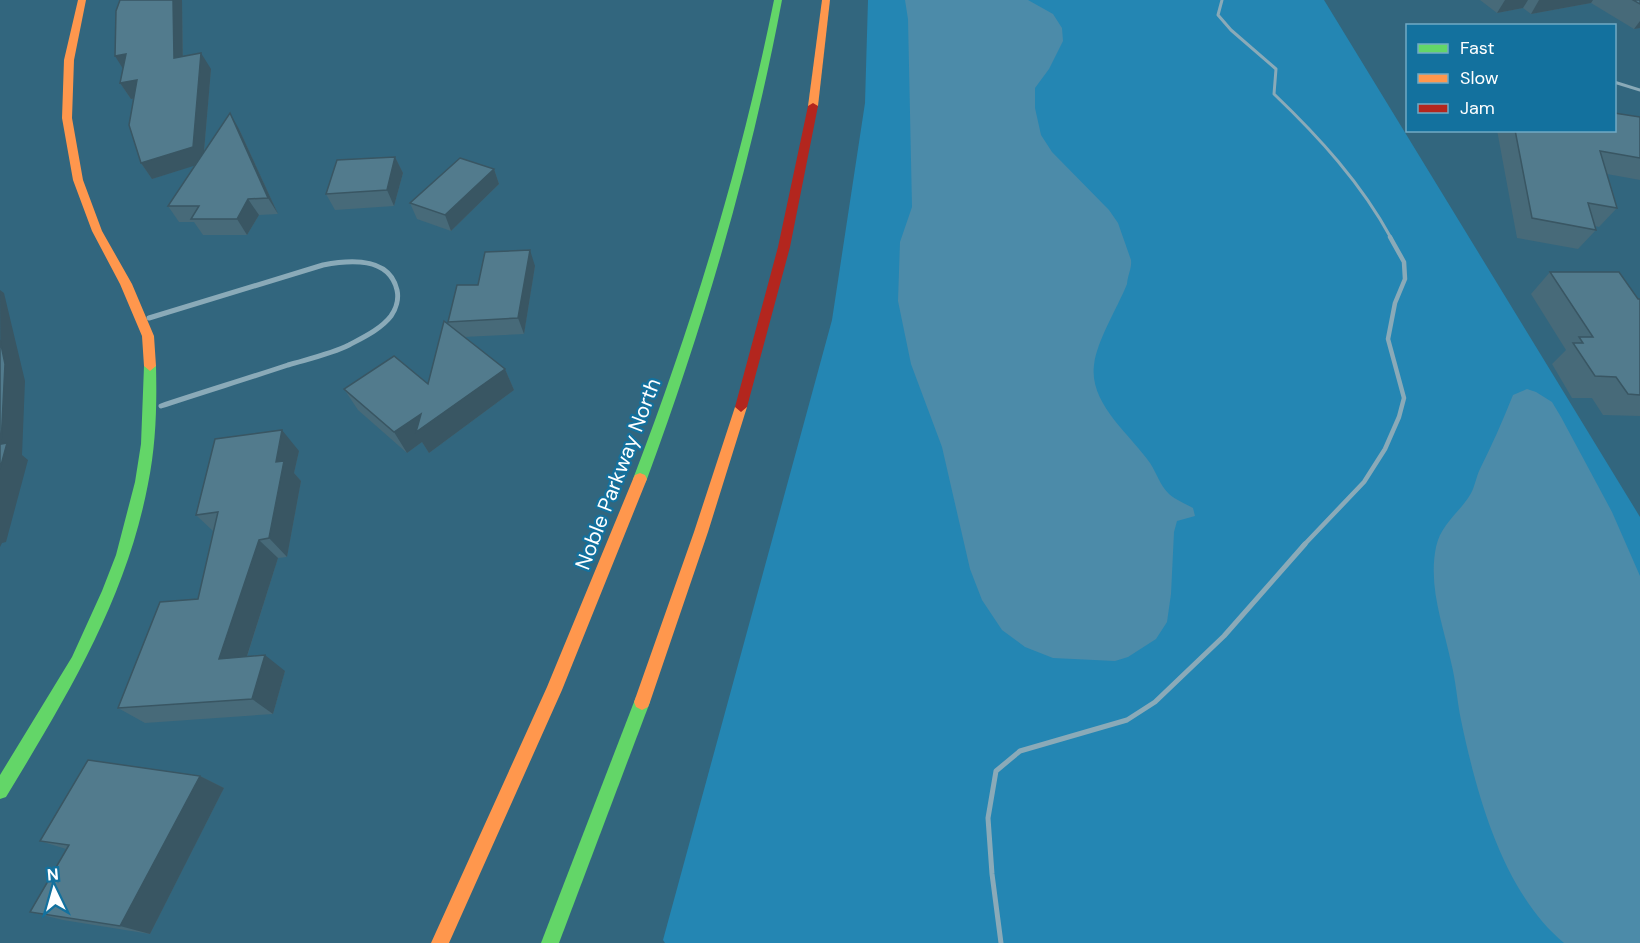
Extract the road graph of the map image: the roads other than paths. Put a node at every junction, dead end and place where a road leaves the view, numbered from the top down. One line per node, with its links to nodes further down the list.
1 (82, 0): 7 (main road)
2 (777, 0): 10 (main road, Noble Parkway North)
3 (826, 0): 11 (main road)
4 (1222, 0): 12 (lane)
5 (1616, 83): 6 (lane)
6 (1640, 90)
7 (142, 320): 8 (main road); 8 (street)
8 (152, 409): 9 (main road)
9 (0, 791)
10 (440, 943)
11 (550, 943)
12 (1001, 943)

